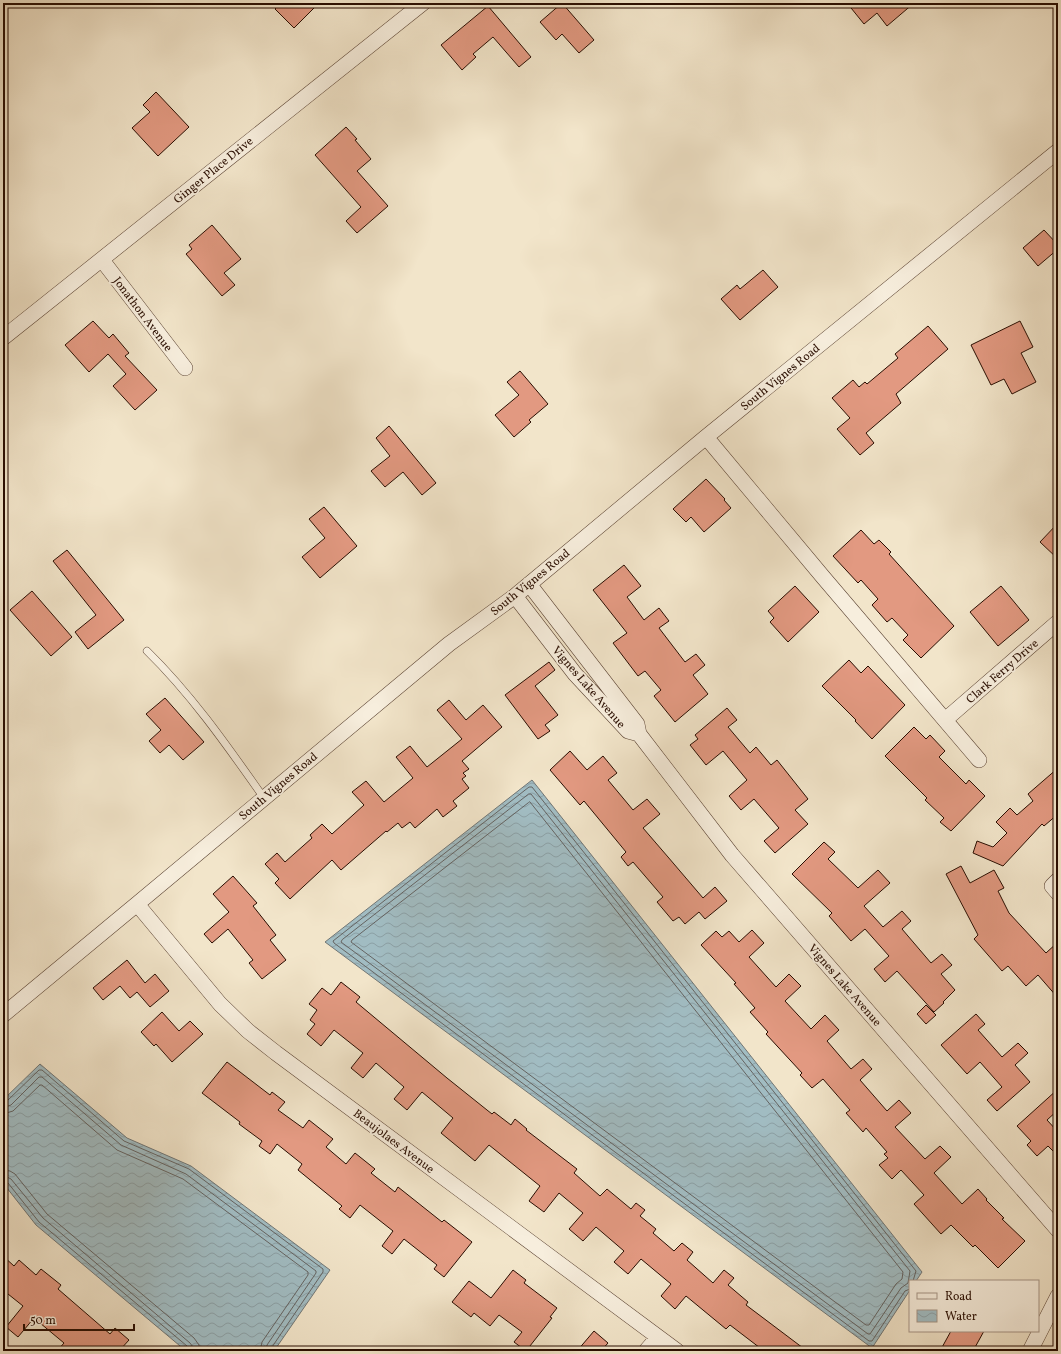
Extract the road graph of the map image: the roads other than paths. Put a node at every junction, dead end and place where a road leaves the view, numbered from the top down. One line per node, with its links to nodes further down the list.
1 (422, 3): 3 (street, Ginger Place Drive)
2 (1058, 151): 6 (street, South Vignes Road)
3 (102, 260): 4 (street, Ginger Place Drive); 5 (street, Jonathon Avenue)
4 (3, 338)
5 (185, 368)
6 (706, 437): 7 (street, South Vignes Road); 11 (street)
7 (529, 584): 8 (street, South Vignes Road); 12 (street, Vignes Lake Avenue)
8 (514, 596): 12 (street, Vignes Lake Avenue); 14 (street, South Vignes Road)
9 (1058, 622): 11 (street, Clark Ferry Drive)
10 (147, 651): 14 (lane)
11 (945, 720): 13 (street)
12 (639, 734): 17 (street, Vignes Lake Avenue)
13 (980, 760)
14 (264, 798): 15 (street, South Vignes Road)
15 (137, 904): 16 (street, South Vignes Road); 19 (street, Beaujolaes Avenue)
16 (3, 1015)
17 (1058, 1230)
18 (1058, 1296): 22 (street)
19 (658, 1337): 20 (street); 21 (street, Beaujolaes Avenue)
20 (646, 1351)
21 (677, 1351)
22 (1030, 1351)

